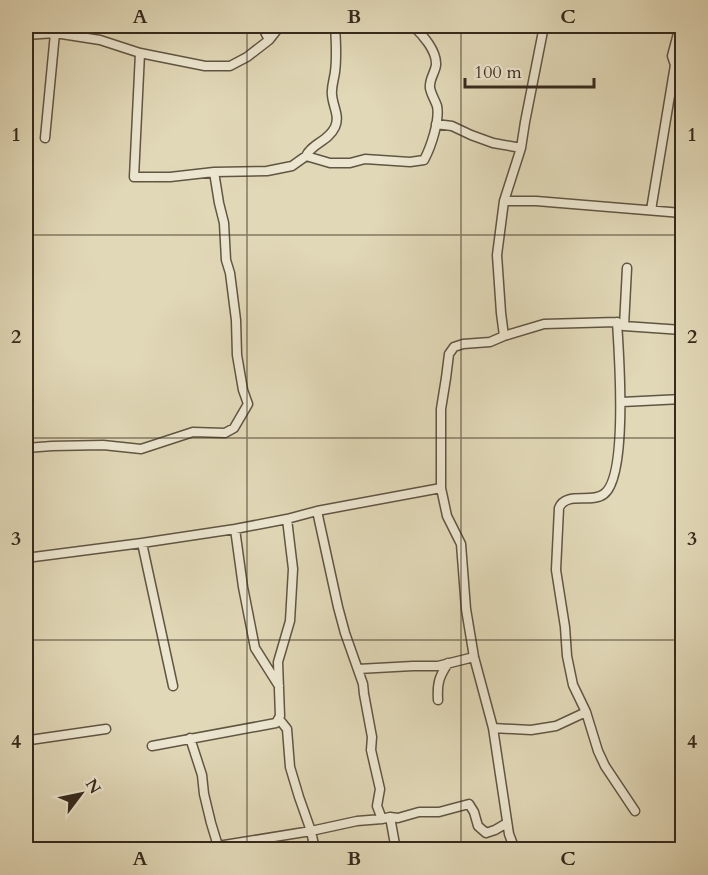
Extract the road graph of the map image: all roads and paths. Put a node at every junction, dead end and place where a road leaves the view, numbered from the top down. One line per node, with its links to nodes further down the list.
1 (262, 26): 9 (street)
2 (280, 26): 9 (street)
3 (334, 26): 15 (street)
4 (413, 26): 12 (street)
5 (544, 26): 14 (street)
6 (680, 26): 11 (street)
7 (55, 33): 8 (street); 10 (street); 13 (street)
8 (26, 35)
9 (269, 40): 10 (street)
10 (140, 53): 16 (street)
11 (679, 67): 18 (street)
12 (436, 124): 14 (street); 15 (street)
13 (45, 138)
14 (521, 148): 17 (street)
15 (306, 156): 16 (street)
16 (214, 172): 26 (street)
17 (504, 201): 18 (street); 23 (street)
18 (651, 210): 19 (street)
19 (682, 213)
20 (627, 268): 21 (street)
21 (621, 324): 22 (street); 23 (street); 25 (street)
22 (682, 330)
23 (504, 336): 27 (street)
24 (682, 399): 25 (street)
25 (622, 402): 39 (street)
26 (26, 448)
27 (441, 488): 28 (street); 33 (street)
28 (317, 510): 29 (street); 35 (street)
29 (287, 519): 30 (street); 37 (street)
30 (235, 529): 31 (street); 37 (street)
31 (142, 543): 32 (street); 36 (street)
32 (26, 558)
33 (474, 657): 34 (street); 41 (street)
34 (448, 663): 35 (street); 38 (street)
35 (358, 669): 47 (street)
36 (173, 686)
37 (279, 686): 40 (street)
38 (438, 700)
39 (586, 712): 41 (street); 46 (street)
40 (279, 718): 43 (street); 49 (street)
41 (493, 728): 48 (street)
42 (106, 729): 44 (street)
43 (190, 738): 45 (street); 50 (street)
44 (26, 739)
45 (152, 746)
46 (635, 811)
47 (386, 818): 48 (street); 49 (street); 52 (street)
48 (507, 823): 53 (street)
49 (311, 831): 50 (street); 51 (street)
50 (220, 848)
51 (315, 849)
52 (396, 849)
53 (515, 849)

